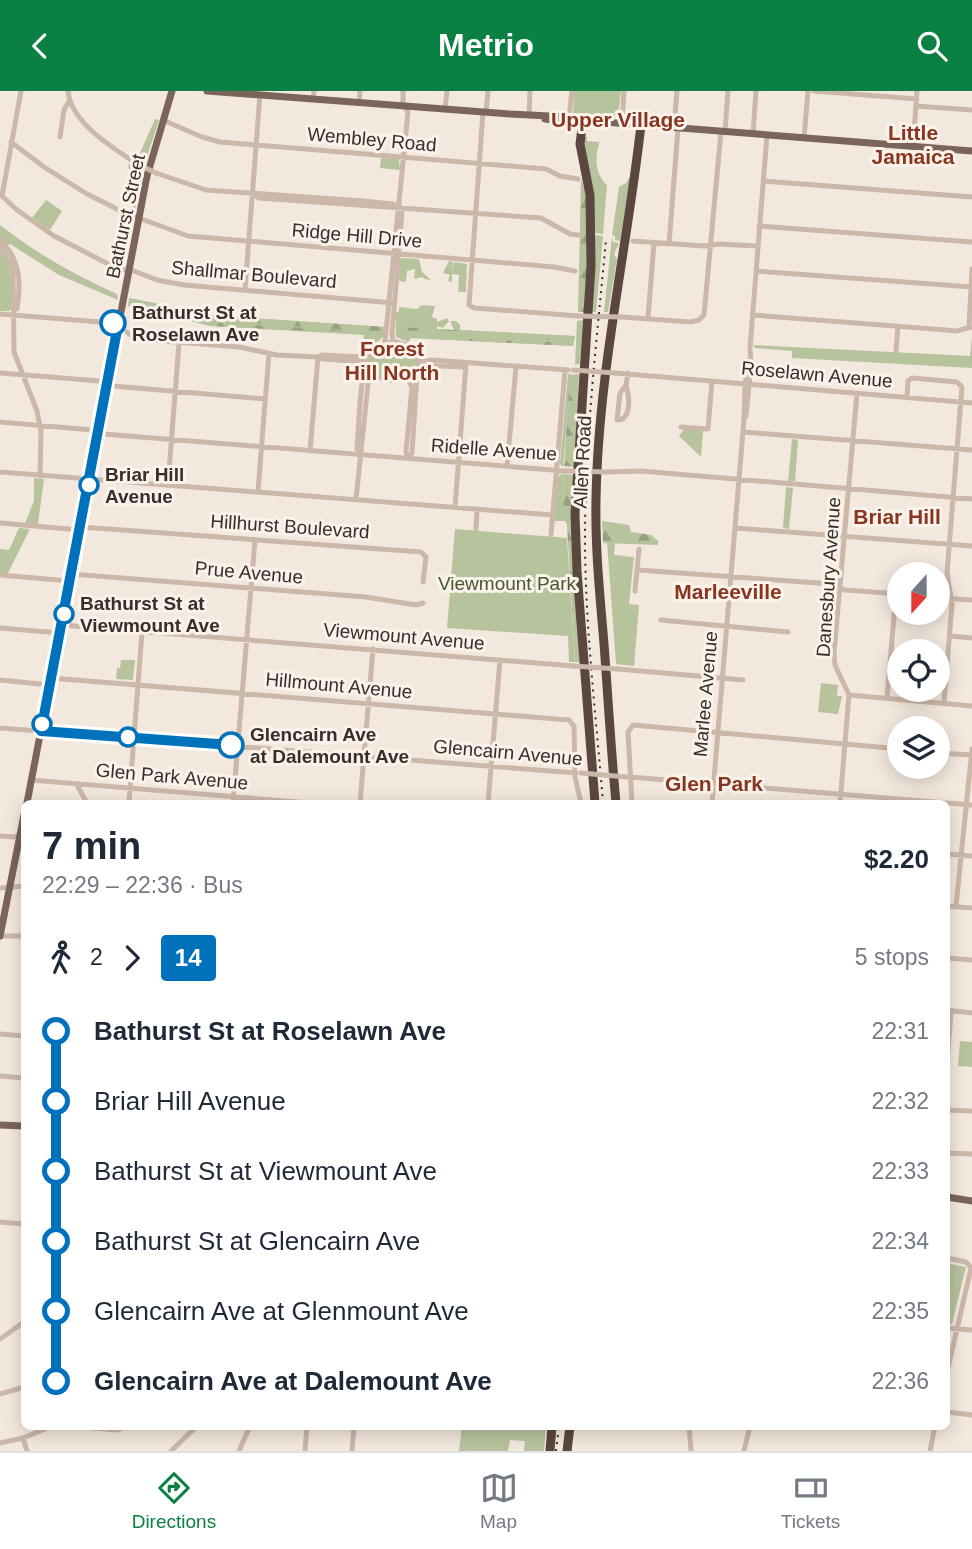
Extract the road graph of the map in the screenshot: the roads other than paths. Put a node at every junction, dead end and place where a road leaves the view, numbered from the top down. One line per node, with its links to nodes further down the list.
1 (21, 91): 39 (street)
2 (68, 91): 21 (street)
3 (173, 91): 30 (main road, Bathurst Street)
4 (207, 91): 5 (main road)
5 (221, 91): 19 (main road)
6 (360, 91): 23 (street)
7 (403, 91): 24 (street)
8 (447, 91): 25 (street)
9 (488, 91): 27 (street)
10 (530, 91): 28 (street)
11 (572, 91): 29 (street)
12 (624, 91): 31 (street)
13 (677, 91): 33 (street)
14 (728, 91): 34 (street)
15 (757, 91): 35 (street)
16 (808, 91): 38 (street)
17 (814, 91): 22 (street)
18 (917, 91): 22 (street)
19 (265, 93): 20 (main road); 40 (street)
20 (313, 95): 23 (main road)
21 (69, 101): 37 (street); 47 (street, bridge)
22 (916, 102): 26 (street); 41 (street)
23 (359, 103): 24 (main road)
24 (405, 106): 25 (main road); 43 (street)
25 (445, 109): 27 (main road)
26 (972, 110)
27 (485, 112): 28 (main road); 44 (street)
28 (531, 116): 29 (main road)
29 (573, 120): 31 (main road); 209 (highway, Allen Road)
30 (165, 121): 40 (street, Wembley Road); 51 (main road, Bathurst Street)
31 (622, 124): 32 (main road)
32 (641, 125): 33 (main road); 124 (highway, Allen Road)
33 (676, 127): 34 (main road); 59 (street)
34 (723, 132): 35 (main road); 60 (street)
35 (753, 134): 36 (main road)
36 (767, 135): 38 (main road); 46 (street, Marlee Avenue)
37 (60, 137)
38 (804, 138): 41 (main road)
39 (11, 142): 51 (street, Ridge Hill Drive); 66 (street, Shallmar Boulevard)
40 (257, 146): 43 (street, Wembley Road); 47 (street)
41 (913, 146): 42 (main road)
42 (972, 151)
43 (404, 157): 44 (street, Wembley Road); 49 (street)
44 (479, 163): 45 (street, Wembley Road); 50 (street)
45 (578, 179)
46 (763, 181): 48 (street); 52 (street, Marlee Avenue)
47 (253, 194): 49 (street); 56 (street)
48 (972, 197)
49 (400, 207): 50 (street); 63 (street)
50 (475, 212): 53 (street); 64 (street)
51 (138, 218): 56 (street, Ridge Hill Drive); 66 (main road, Bathurst Street)
52 (759, 226): 57 (street); 62 (street, Marlee Avenue)
53 (578, 235)
54 (0, 240): 73 (street)
55 (633, 241): 58 (street)
56 (249, 242): 63 (street, Ridge Hill Drive); 70 (street)
57 (972, 242)
58 (654, 243): 59 (street); 75 (street)
59 (669, 244): 60 (street)
60 (711, 245): 62 (street); 75 (street)
61 (0, 246): 73 (street)
62 (757, 246): 68 (street, Marlee Avenue)
63 (396, 254): 64 (street, Ridge Hill Drive); 71 (street)
64 (471, 260): 67 (street, Ridge Hill Drive); 75 (street, bridge)
65 (972, 269): 69 (street)
66 (128, 271): 70 (street, Shallmar Boulevard); 76 (main road, Bathurst Street)
67 (575, 271)
68 (756, 271): 69 (street); 74 (street, Marlee Avenue)
69 (971, 287): 78 (street)
70 (245, 290): 71 (street, Shallmar Boulevard)
71 (392, 302): 79 (street); 80 (street)
72 (0, 314): 73 (street)
73 (15, 315): 76 (street); 92 (street)
74 (753, 315): 77 (street); 97 (street, Marlee Avenue)
75 (648, 318)
76 (118, 325): 81 (street); 96 (main road, Bathurst Street)
77 (898, 326): 78 (street); 82 (street)
78 (970, 327)
79 (393, 341): 80 (street); 87 (street)
80 (385, 342): 85 (street)
81 (178, 343): 83 (street); 99 (street)
82 (896, 351)
83 (269, 353): 84 (street); 103 (street)
84 (318, 357): 85 (street); 117 (street)
85 (367, 363): 93 (street); 102 (street)
86 (466, 364): 87 (street, Roselawn Avenue); 88 (street, Roselawn Avenue); 120 (street)
87 (418, 365): 94 (street); 106 (street)
88 (516, 367): 89 (street, Roselawn Avenue); 121 (street)
89 (565, 370): 91 (street, Roselawn Avenue, bridge); 122 (street)
90 (0, 373): 92 (street)
91 (628, 373): 95 (street, Roselawn Avenue); 98 (street)
92 (23, 375): 96 (street); 108 (street)
93 (376, 376): 94 (street); 102 (street)
94 (407, 378): 106 (street)
95 (712, 381): 97 (street, Roselawn Avenue); 109 (street)
96 (107, 383): 99 (street); 111 (main road, Bathurst Street)
97 (747, 384): 100 (street, Roselawn Avenue); 110 (street, Marlee Avenue)
98 (626, 385): 98 (street)
99 (176, 391): 103 (street); 112 (street)
100 (857, 393): 101 (street, Roselawn Avenue); 113 (street, Danesbury Avenue)
101 (907, 397): 104 (street, Roselawn Avenue); 104 (street)
102 (364, 398): 118 (street)
103 (265, 399): 114 (street)
104 (961, 402): 105 (street, Roselawn Avenue); 115 (street)
105 (972, 403)
106 (412, 413): 119 (street)
107 (0, 422): 108 (street, Ridelle Avenue)
108 (40, 426): 111 (street, Ridelle Avenue); 125 (street)
109 (681, 428)
110 (743, 432): 113 (street); 127 (street, Marlee Avenue)
111 (98, 433): 112 (street, Ridelle Avenue); 126 (main road, Bathurst Street)
112 (172, 439): 114 (street, Ridelle Avenue); 128 (street)
113 (854, 441): 115 (street); 129 (street, Danesbury Avenue)
114 (261, 447): 117 (street, Ridelle Avenue); 130 (street)
115 (957, 449): 116 (street); 131 (street)
116 (972, 450)
117 (310, 451): 118 (street, Ridelle Avenue)
118 (360, 455): 119 (street, Ridelle Avenue); 132 (street)
119 (408, 458): 120 (street, Ridelle Avenue)
120 (458, 463): 121 (street, Ridelle Avenue); 134 (street)
121 (508, 466): 122 (street, Ridelle Avenue)
122 (556, 470): 124 (street, Ridelle Avenue, bridge); 136 (street)
123 (0, 472): 125 (street)
124 (598, 472): 127 (street, Ridelle Avenue, bridge); 210 (highway, Allen Road)
125 (40, 475): 126 (street)
126 (90, 479): 128 (street); 139 (main road, Bathurst Street)
127 (739, 480): 129 (street, Ridelle Avenue); 138 (street, Marlee Avenue)
128 (168, 484): 130 (street)
129 (850, 488): 131 (street, Ridelle Avenue); 142 (street, Danesbury Avenue)
130 (258, 491): 132 (street)
131 (954, 497): 133 (street, Ridelle Avenue); 144 (street)
132 (356, 499): 134 (street)
133 (972, 499)
134 (454, 507): 135 (street)
135 (477, 509): 136 (street); 140 (street)
136 (552, 515): 141 (street)
137 (0, 523): 139 (street, Hillhurst Boulevard)
138 (735, 528): 142 (street); 150 (street, Marlee Avenue)
139 (80, 529): 143 (street, Hillhurst Boulevard); 149 (main road, Bathurst Street)
140 (476, 529)
141 (551, 535)
142 (846, 536): 144 (street); 152 (street, Danesbury Avenue)
143 (255, 540): 151 (street, Hillhurst Boulevard); 153 (street)
144 (950, 544): 145 (street); 156 (street)
145 (972, 546)
146 (639, 549): 147 (street)
147 (638, 570): 150 (street); 154 (street)
148 (0, 575): 149 (street, Prue Avenue)
149 (70, 577): 153 (street, Prue Avenue); 162 (main road, Bathurst Street)
150 (731, 577): 152 (street); 160 (street, Marlee Avenue)
151 (423, 582)
152 (839, 586): 155 (street); 177 (street, Danesbury Avenue)
153 (250, 588): 158 (street, Prue Avenue); 167 (street)
154 (635, 591)
155 (887, 593)
156 (952, 599): 157 (street); 165 (street)
157 (972, 600)
158 (423, 603)
159 (661, 620): 160 (street)
160 (726, 627): 164 (street); 171 (street, Marlee Avenue)
161 (0, 628): 162 (street, Viewmount Avenue)
162 (61, 629): 163 (street, Viewmount Avenue); 174 (main road, Bathurst Street)
163 (142, 632): 167 (street, Viewmount Avenue); 175 (street)
164 (788, 632)
165 (950, 636): 166 (street); 168 (street)
166 (972, 638)
167 (245, 639): 169 (street, Viewmount Avenue); 176 (street)
168 (950, 639)
169 (373, 649): 170 (street, Viewmount Avenue); 180 (street)
170 (500, 660): 171 (street, Viewmount Avenue, bridge); 182 (street)
171 (722, 677): 173 (street, Viewmount Avenue); 185 (street, Marlee Avenue)
172 (0, 680): 174 (street, Hillmount Avenue)
173 (743, 680)
174 (50, 682): 175 (street, Hillmount Avenue); 184 (main road, Bathurst Street)
175 (138, 685): 176 (street, Hillmount Avenue); 186 (street)
176 (241, 693): 180 (street, Hillmount Avenue); 188 (street)
177 (849, 695): 178 (street); 187 (street, Danesbury Avenue)
178 (887, 697)
179 (944, 702): 181 (street)
180 (368, 703): 182 (street, Hillmount Avenue); 193 (street)
181 (972, 706)
182 (495, 713): 194 (street); 195 (street, Hillmount Avenue)
183 (0, 728): 184 (street, Glencairn Avenue)
184 (41, 731): 186 (street, Glencairn Avenue); 197 (main road, Bathurst Street)
185 (718, 732): 187 (street); 196 (street); 198 (street, Marlee Avenue)
186 (133, 737): 188 (street, Glencairn Avenue); 200 (street)
187 (845, 745): 189 (street); 201 (street, Danesbury Avenue)
188 (237, 746): 193 (street, Glencairn Avenue); 205 (street)
189 (887, 748)
190 (972, 750): 192 (street)
191 (950, 754): 192 (street)
192 (972, 755): 216 (street)
193 (365, 756): 194 (street, Glencairn Avenue); 206 (street)
194 (491, 766): 195 (street, Glencairn Avenue); 207 (street)
195 (578, 773): 196 (street, Glencairn Avenue, bridge); 208 (street)
196 (630, 777): 198 (street, Glencairn Avenue); 211 (street)
197 (31, 780): 199 (street, Glen Park Avenue); 202 (main road, Bathurst Street)
198 (714, 784): 201 (street, Glencairn Avenue); 212 (street, Marlee Avenue)
199 (77, 785): 200 (street, Glen Park Avenue); 203 (street)
200 (130, 789): 204 (street); 205 (street, Glen Park Avenue)
201 (841, 794): 213 (street, Danesbury Avenue); 214 (street, Glencairn Avenue)
202 (28, 800)
203 (85, 800)
204 (129, 800)
205 (234, 800)
206 (360, 800)
207 (488, 800)
208 (581, 800)
209 (595, 800)
210 (616, 800)
211 (632, 800)
212 (712, 800)
213 (840, 800)
214 (918, 800)
215 (950, 802): 216 (street, Glencairn Avenue)
216 (970, 804): 221 (street)
217 (21, 835): 218 (street)
218 (0, 836)
219 (21, 842): 223 (main road)
220 (950, 854): 221 (street)
221 (963, 855): 222 (street); 227 (street)
222 (972, 856)
223 (10, 886): 224 (street); 225 (street); 229 (main road)
224 (21, 886)
225 (0, 888)
226 (950, 906): 227 (street)
227 (956, 906): 228 (street)
228 (972, 908)
229 (0, 936): 230 (street)
230 (21, 936)
231 (950, 958): 232 (street)
232 (972, 960)
233 (950, 1011): 234 (street)
234 (972, 1013)
235 (0, 1034): 236 (street)
236 (21, 1036)
237 (0, 1076): 238 (street)
238 (21, 1078)
239 (950, 1110): 240 (street)
240 (972, 1111)
241 (0, 1125): 242 (main road)
242 (21, 1126)
243 (950, 1153): 244 (street)
244 (972, 1154)
245 (950, 1197): 246 (main road)
246 (972, 1201)
247 (0, 1222): 248 (street)
248 (21, 1224)
249 (950, 1259): 252 (street)
250 (21, 1324): 254 (street)
251 (950, 1328): 252 (street)
252 (956, 1328): 253 (street); 255 (street)
253 (972, 1330)
254 (0, 1339)
255 (950, 1358)
256 (21, 1388): 257 (street)
257 (0, 1394)
258 (950, 1412): 259 (street)
259 (972, 1415)
260 (42, 1430): 270 (street)
261 (193, 1430): 273 (street)
262 (248, 1430): 274 (street)
263 (307, 1430): 275 (street)
264 (354, 1430): 276 (street)
265 (552, 1430): 277 (highway)
266 (570, 1430): 278 (highway)
267 (689, 1430): 279 (street)
268 (749, 1430): 280 (street)
269 (935, 1430): 281 (street)
270 (23, 1438): 271 (street); 272 (street)
271 (0, 1443)
272 (26, 1451)
273 (171, 1451)
274 (239, 1451)
275 (305, 1451)
276 (353, 1451)
277 (550, 1451)
278 (567, 1451)
279 (691, 1451)
280 (744, 1451)
281 (930, 1451)

